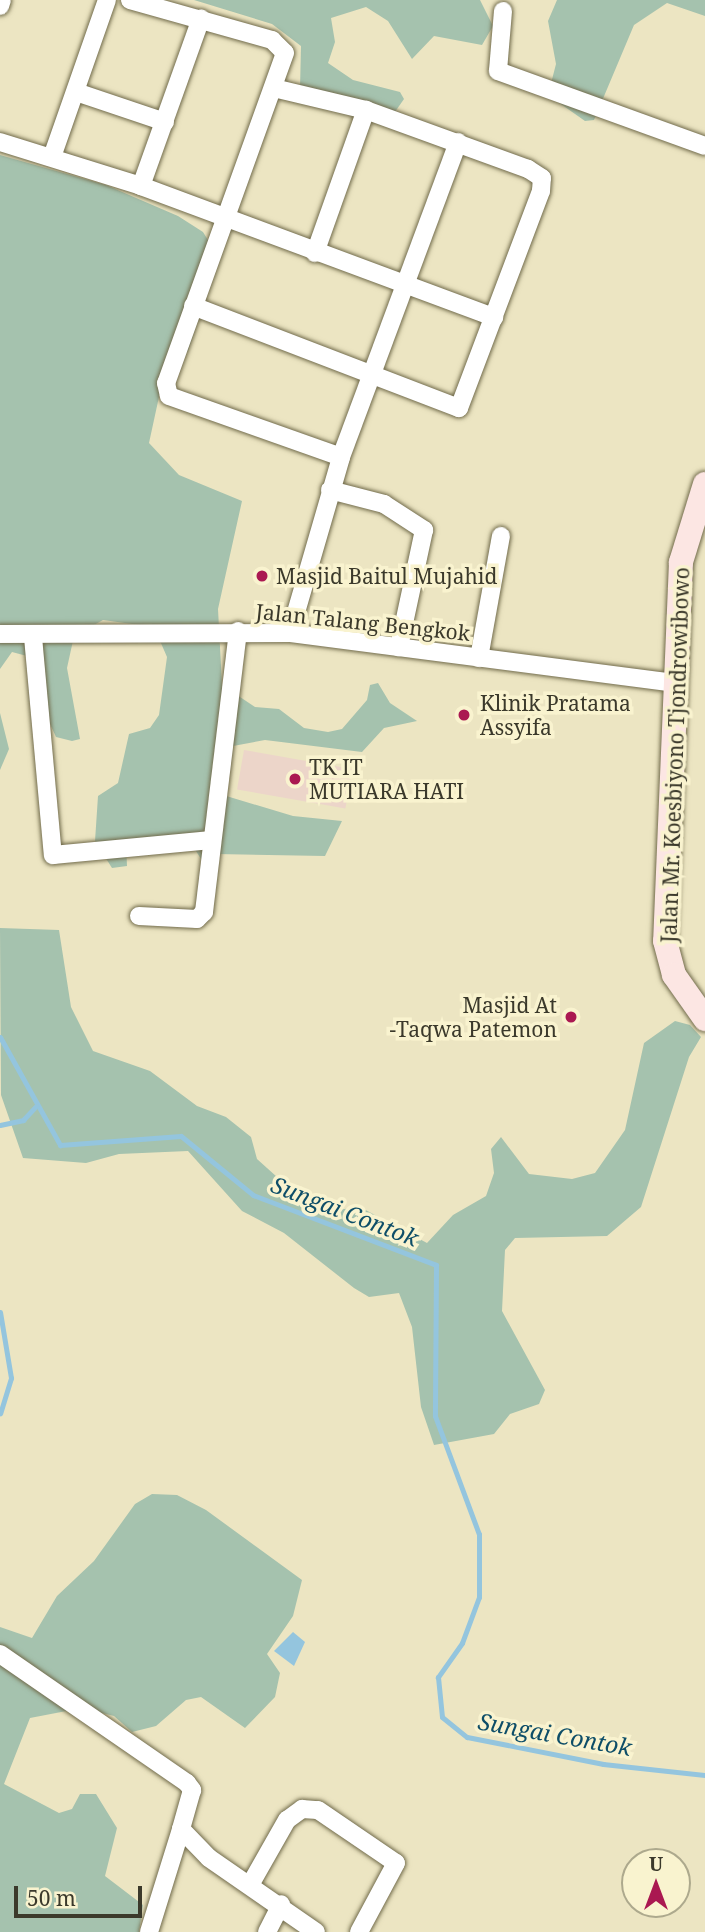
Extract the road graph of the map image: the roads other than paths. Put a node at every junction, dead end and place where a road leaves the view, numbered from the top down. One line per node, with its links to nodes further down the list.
1 (2, 0): 4 (street)
2 (107, 0): 8 (street)
3 (130, 0): 6 (street)
4 (0, 6)
5 (503, 11): 13 (street)
6 (201, 18): 7 (street); 10 (street)
7 (274, 88): 9 (street); 16 (street)
8 (76, 92): 10 (street); 14 (street)
9 (366, 110): 12 (street); 17 (street)
10 (165, 122): 15 (street)
11 (0, 142): 14 (street)
12 (458, 142): 18 (street); 20 (street)
13 (705, 146)
14 (52, 157): 15 (street)
15 (141, 186): 16 (street)
16 (224, 219): 17 (street); 19 (street)
17 (316, 253): 18 (street)
18 (405, 283): 20 (street); 21 (street)
19 (192, 306): 21 (street); 22 (street)
20 (494, 317): 21 (street)
21 (371, 375): 22 (street)
22 (341, 457): 24 (street)
23 (705, 484): 32 (main road, Jalan Mr. Koesbiyono Tjondrowibowo)
24 (330, 490): 27 (street); 30 (street)
25 (501, 536): 31 (street)
26 (238, 631): 27 (street, Jalan Talang Bengkok); 29 (street, Jalan Talang Bengkok); 33 (street)
27 (290, 633): 30 (street, Jalan Talang Bengkok)
28 (0, 634): 29 (street, Jalan Talang Bengkok)
29 (33, 637): 33 (street)
30 (399, 648): 31 (street, Jalan Talang Bengkok)
31 (480, 658): 32 (street, Jalan Talang Bengkok)
32 (677, 683): 35 (main road, Jalan Mr. Koesbiyono Tjondrowibowo)
33 (211, 840): 34 (street)
34 (139, 916)
35 (702, 1006)
36 (0, 1654): 37 (street)
37 (181, 1829): 38 (street); 40 (street)
38 (250, 1885): 39 (street); 43 (street)
39 (281, 1904): 41 (street); 42 (street)
40 (149, 1932)
41 (267, 1932)
42 (316, 1932)
43 (359, 1932)

